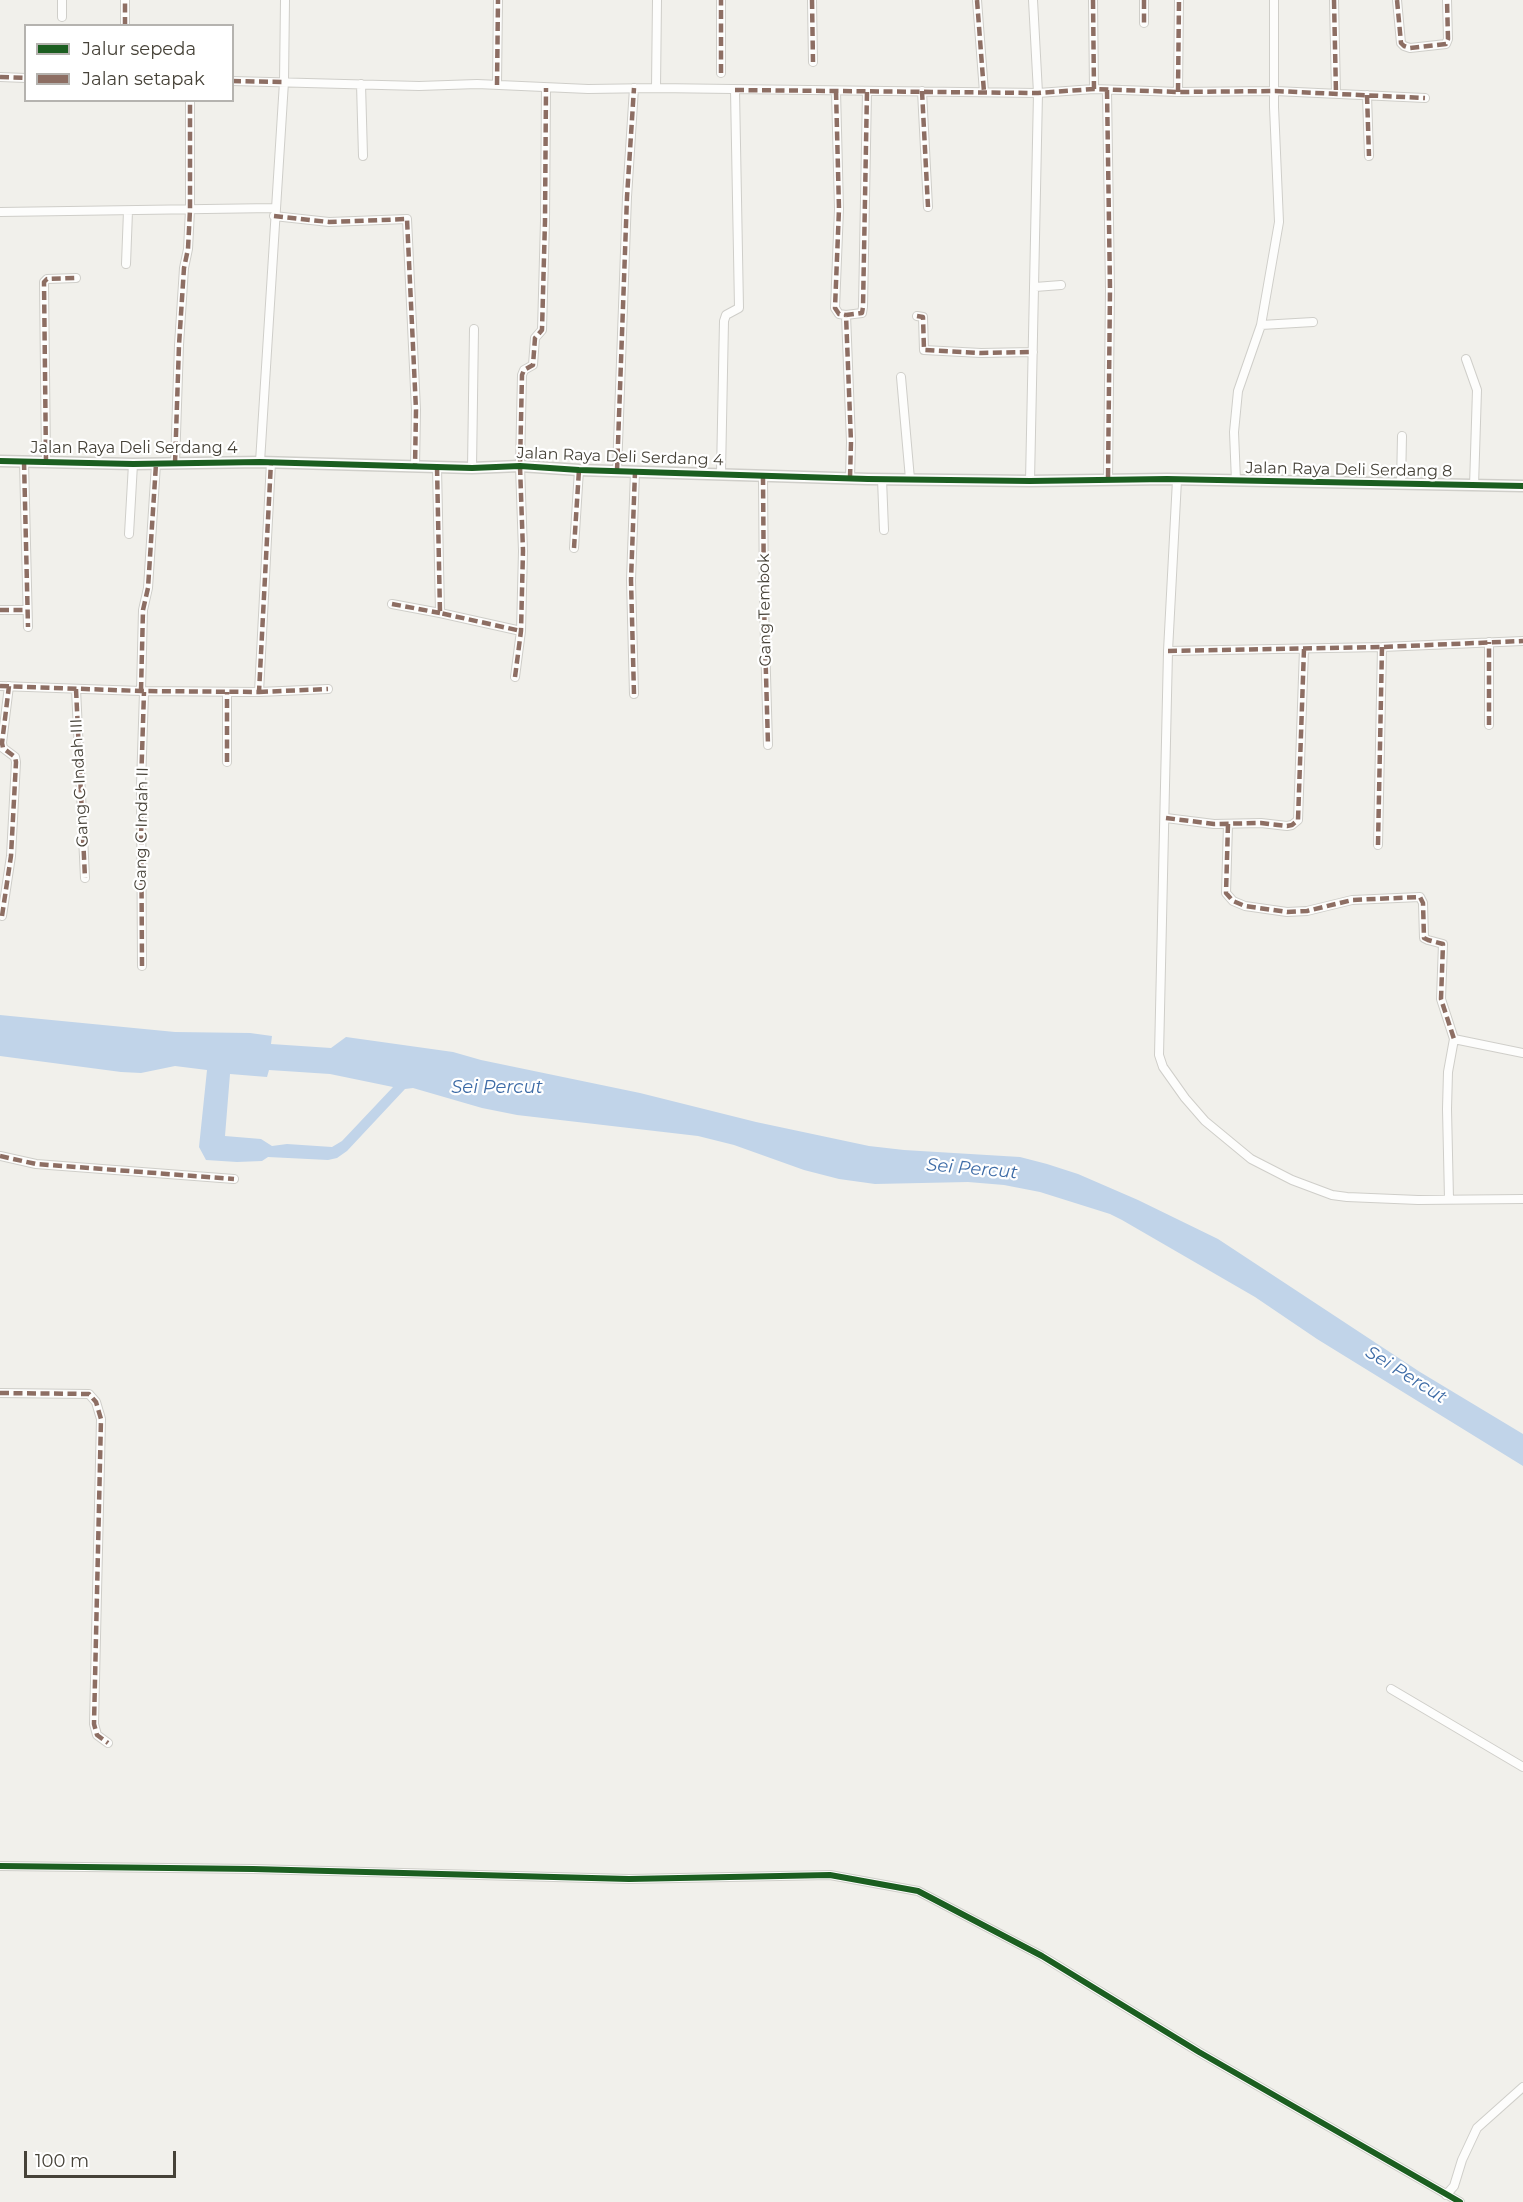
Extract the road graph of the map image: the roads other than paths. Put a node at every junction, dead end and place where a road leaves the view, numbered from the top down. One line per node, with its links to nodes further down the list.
1 (62, 0): 17 (street)
2 (125, 0): 19 (street)
3 (285, 0): 25 (street)
4 (498, 0): 27 (street)
5 (657, 0): 30 (street)
6 (721, 0): 21 (street)
7 (812, 0): 20 (street)
8 (977, 0): 38 (street)
9 (1033, 0): 40 (street)
10 (1093, 0): 31 (street)
11 (1144, 0): 18 (street)
12 (1179, 0): 39 (street)
13 (1274, 0): 37 (street)
14 (1334, 0): 41 (street)
15 (1397, 0): 16 (street)
16 (1447, 0)
17 (63, 17)
18 (1144, 23)
19 (125, 24)
20 (813, 62)
21 (721, 74)
22 (0, 77): 23 (street)
23 (24, 78)
24 (234, 81): 25 (street)
25 (284, 82): 26 (street); 51 (street)
26 (361, 84): 27 (street); 45 (street)
27 (497, 85): 28 (street)
28 (546, 88): 29 (street); 72 (street)
29 (634, 88): 30 (street); 77 (street)
30 (656, 88): 32 (street)
31 (1095, 89): 33 (street); 40 (street)
32 (735, 90): 34 (street); 79 (street)
33 (1107, 90): 39 (street); 84 (street)
34 (836, 91): 35 (street); 56 (street)
35 (867, 91): 36 (street); 56 (street)
36 (922, 91): 38 (street); 47 (street)
37 (1275, 91): 39 (street); 41 (street); 59 (street)
38 (984, 92): 40 (street)
39 (1178, 92)
40 (1038, 93): 55 (street)
41 (1336, 94): 42 (street)
42 (1367, 95): 43 (street); 46 (street)
43 (1425, 98)
44 (190, 102): 48 (street)
45 (363, 156)
46 (1369, 156)
47 (928, 207)
48 (190, 210): 49 (street); 51 (street); 71 (street)
49 (128, 211): 50 (street); 52 (street)
50 (0, 212)
51 (274, 212): 68 (street); 73 (street)
52 (126, 264)
53 (76, 278): 67 (street)
54 (1061, 285): 55 (street)
55 (1035, 287): 61 (street)
56 (846, 315): 81 (street)
57 (917, 316): 61 (street)
58 (1313, 322): 59 (street)
59 (1261, 325): 87 (street)
60 (474, 329): 75 (street)
61 (1033, 352): 86 (street)
62 (1466, 359): 89 (street)
63 (902, 377): 83 (street)
64 (1402, 436): 88 (street)
65 (0, 461): 66 (street, Jalan Raya Deli Serdang 4)
66 (24, 462): 67 (street, Jalan Raya Deli Serdang 4); 96 (street)
67 (46, 462): 69 (street, Jalan Raya Deli Serdang 4)
68 (265, 462): 71 (street, Jalan Raya Deli Serdang 4); 73 (street, Jalan Raya Deli Serdang 4); 111 (street)
69 (133, 464): 70 (street, Jalan Raya Deli Serdang 4); 92 (street)
70 (156, 464): 71 (street, Jalan Raya Deli Serdang 4); 109 (street, Gang C Indah II)
71 (175, 464)
72 (520, 466): 75 (street, Jalan Raya Deli Serdang 4); 76 (street, Jalan Raya Deli Serdang 4); 99 (street)
73 (415, 467): 74 (street, Jalan Raya Deli Serdang 4)
74 (437, 467): 75 (street, Jalan Raya Deli Serdang 4); 97 (street)
75 (472, 468)
76 (579, 470): 77 (street, Jalan Raya Deli Serdang 4); 93 (street)
77 (617, 471): 78 (street, Jalan Raya Deli Serdang 4)
78 (634, 472): 79 (street, Jalan Raya Deli Serdang 4); 112 (street)
79 (721, 473): 80 (street, Jalan Raya Deli Serdang 4)
80 (763, 476): 81 (street, Jalan Raya Deli Serdang 4); 114 (street, Gang Tembok)
81 (850, 478): 82 (street, Jalan Raya Deli Serdang 4)
82 (882, 479): 83 (street, Jalan Raya Deli Serdang 4); 91 (street)
83 (910, 479): 86 (street, Jalan Raya Deli Serdang 4)
84 (1108, 480): 85 (street, Jalan Raya Deli Serdang 4); 86 (street, Jalan Raya Deli Serdang 4)
85 (1173, 480): 87 (street, Jalan Raya Deli Serdang 8); 104 (street)
86 (1030, 481)
87 (1236, 481): 88 (street, Jalan Raya Deli Serdang 8)
88 (1401, 484): 89 (street, Jalan Raya Deli Serdang 8)
89 (1474, 486): 90 (street, Jalan Raya Deli Serdang 8)
90 (1523, 486)
91 (884, 530)
92 (129, 534)
93 (574, 548)
94 (392, 604): 97 (street)
95 (0, 610): 96 (street)
96 (27, 610): 98 (street)
97 (440, 613): 99 (street)
98 (28, 627)
99 (521, 631): 105 (street)
100 (1523, 641): 101 (street)
101 (1489, 642): 102 (street); 113 (street)
102 (1382, 647): 103 (street); 118 (street)
103 (1304, 649): 104 (street); 117 (street)
104 (1168, 651): 116 (street)
105 (515, 677)
106 (4, 686): 107 (street); 120 (street)
107 (76, 689): 109 (street); 119 (street, Gang C Indah III)
108 (328, 689): 111 (street)
109 (143, 692): 110 (street); 121 (street, Gang C Indah II)
110 (227, 692): 111 (street); 115 (street)
111 (259, 692)
112 (634, 694)
113 (1489, 725)
114 (768, 745)
115 (226, 762)
116 (1166, 818): 117 (street); 126 (street)
117 (1228, 824): 122 (street)
118 (1378, 845)
119 (84, 878)
120 (2, 916)
121 (142, 966)
122 (1454, 1038): 123 (street); 126 (street)
123 (1523, 1053)
124 (0, 1156): 125 (street)
125 (234, 1179)
126 (1449, 1199): 127 (street)
127 (1523, 1199)
128 (0, 1393): 130 (street)
129 (1391, 1689): 131 (street)
130 (108, 1743)
131 (1523, 1767)
132 (0, 1866): 134 (street)
133 (1523, 2087): 134 (street)
134 (1446, 2195): 135 (street)
135 (1460, 2202)

